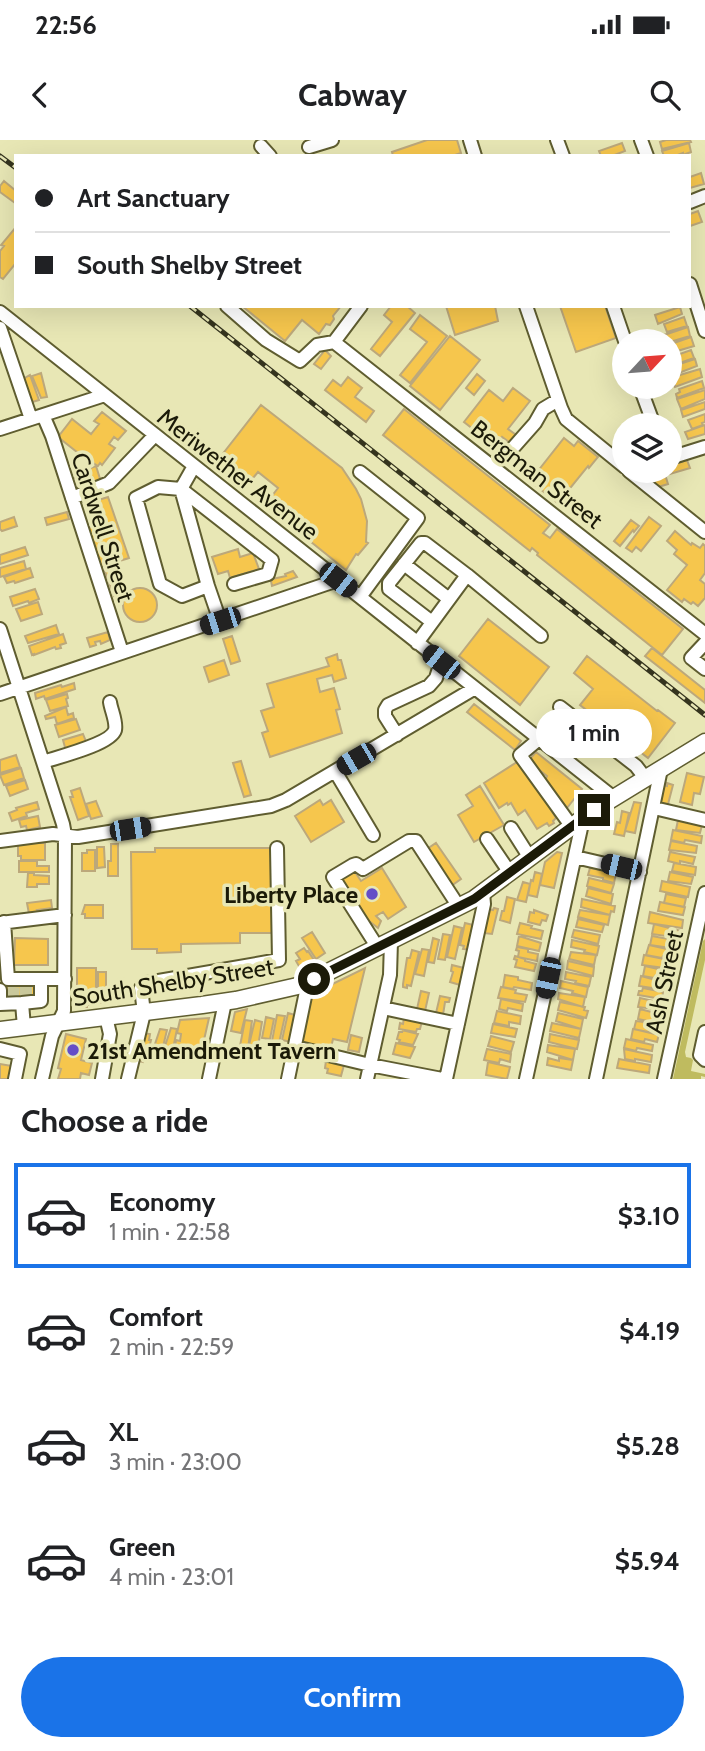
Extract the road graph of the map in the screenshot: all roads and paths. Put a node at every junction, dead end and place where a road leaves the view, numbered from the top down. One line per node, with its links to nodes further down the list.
1 (332, 140): 2 (street)
2 (310, 147)
3 (691, 287): 12 (street)
4 (230, 308): 13 (street)
5 (360, 308): 13 (street)
6 (527, 308): 15 (street)
7 (614, 308): 11 (street)
8 (0, 313): 9 (street); 14 (street, Meriwether Avenue)
9 (0, 321)
10 (0, 328): 16 (street, Cardwell Street)
11 (621, 329)
12 (705, 331)
13 (339, 344): 22 (street, Bergman Street)
14 (105, 395): 16 (street); 18 (street, Meriwether Avenue)
15 (558, 400): 21 (street); 22 (street)
16 (37, 417): 17 (street); 27 (street, Cardwell Street)
17 (0, 429)
18 (155, 435): 23 (street, Meriwether Avenue); 27 (street)
19 (705, 447): 20 (street)
20 (682, 454)
21 (612, 457)
22 (492, 465): 39 (street, Bergman Street)
23 (194, 466): 26 (street); 31 (street, Meriwether Avenue)
24 (360, 472): 34 (street)
25 (644, 483): 28 (street)
26 (181, 489): 32 (street); 33 (street); 33 (street)
27 (72, 498): 43 (street, Cardwell Street)
28 (705, 533)
29 (404, 564): 30 (street); 35 (street); 37 (street)
30 (467, 575): 35 (street); 40 (street)
31 (338, 580): 34 (street, Meriwether Avenue); 36 (street)
32 (234, 584)
33 (208, 586): 36 (street)
34 (360, 597): 41 (street, Meriwether Avenue)
35 (449, 599): 37 (street)
36 (220, 621): 43 (street)
37 (432, 622): 41 (street)
38 (0, 629): 48 (street)
39 (705, 634)
40 (541, 636)
41 (417, 642): 44 (street, Meriwether Avenue)
42 (705, 643): 45 (street)
43 (122, 652): 48 (street)
44 (441, 662): 46 (street, Meriwether Avenue); 47 (street)
45 (705, 669)
46 (454, 672): 47 (street); 49 (street, Meriwether Avenue)
47 (436, 678): 53 (street)
48 (19, 688): 50 (street); 56 (street)
49 (475, 688): 53 (street); 54 (street, Meriwether Avenue)
50 (0, 694)
51 (110, 702): 56 (street)
52 (560, 707): 59 (street)
53 (397, 735): 58 (street)
54 (539, 739): 60 (street, Meriwether Avenue); 63 (street)
55 (705, 742): 57 (main road, South Shelby Street)
56 (43, 762): 65 (street)
57 (661, 769): 59 (main road, South Shelby Street); 61 (street)
58 (335, 771): 65 (street); 66 (street)
59 (646, 779): 60 (main road, South Shelby Street)
60 (614, 798): 63 (main road, South Shelby Street)
61 (654, 808): 62 (street); 72 (street)
62 (705, 820)
63 (577, 823): 70 (street); 71 (main road, South Shelby Street)
64 (511, 828): 71 (street)
65 (65, 835): 68 (street); 77 (street)
66 (373, 835)
67 (487, 839): 73 (street)
68 (0, 841)
69 (277, 848): 87 (street)
70 (575, 857): 72 (street); 106 (street)
71 (530, 858): 73 (main road, South Shelby Street)
72 (640, 872): 107 (street)
73 (510, 873): 74 (main road, South Shelby Street)
74 (483, 893): 76 (main road, South Shelby Street); 90 (street)
75 (705, 893): 79 (street, Ash Street)
76 (459, 907): 80 (main road, South Shelby Street); 80 (street)
77 (65, 915): 78 (street); 82 (street)
78 (2, 922): 84 (street)
79 (702, 926): 108 (street, Ash Street)
80 (385, 944): 83 (main road, South Shelby Street); 86 (street)
81 (41, 979): 82 (street); 84 (street); 84 (street)
82 (65, 979): 89 (street)
83 (309, 982): 85 (main road, South Shelby Street); 94 (street)
84 (16, 991): 91 (street)
85 (225, 1002): 87 (main road, South Shelby Street); 102 (street)
86 (383, 1008): 90 (street); 97 (street)
87 (144, 1013): 88 (main road, South Shelby Street); 101 (street)
88 (106, 1017): 89 (main road, South Shelby Street); 100 (street)
89 (59, 1023): 91 (main road, South Shelby Street); 99 (street)
90 (458, 1024): 105 (street)
91 (24, 1027): 92 (main road, South Shelby Street)
92 (0, 1030)
93 (705, 1032): 96 (street)
94 (295, 1047): 97 (street); 103 (street)
95 (0, 1049): 98 (street)
96 (705, 1060)
97 (370, 1065): 104 (street); 105 (street)
98 (15, 1079)
99 (42, 1079)
100 (102, 1079)
101 (128, 1079)
102 (209, 1079)
103 (288, 1079)
104 (367, 1079)
105 (444, 1079)
106 (526, 1079)
107 (596, 1079)
108 (664, 1079)

